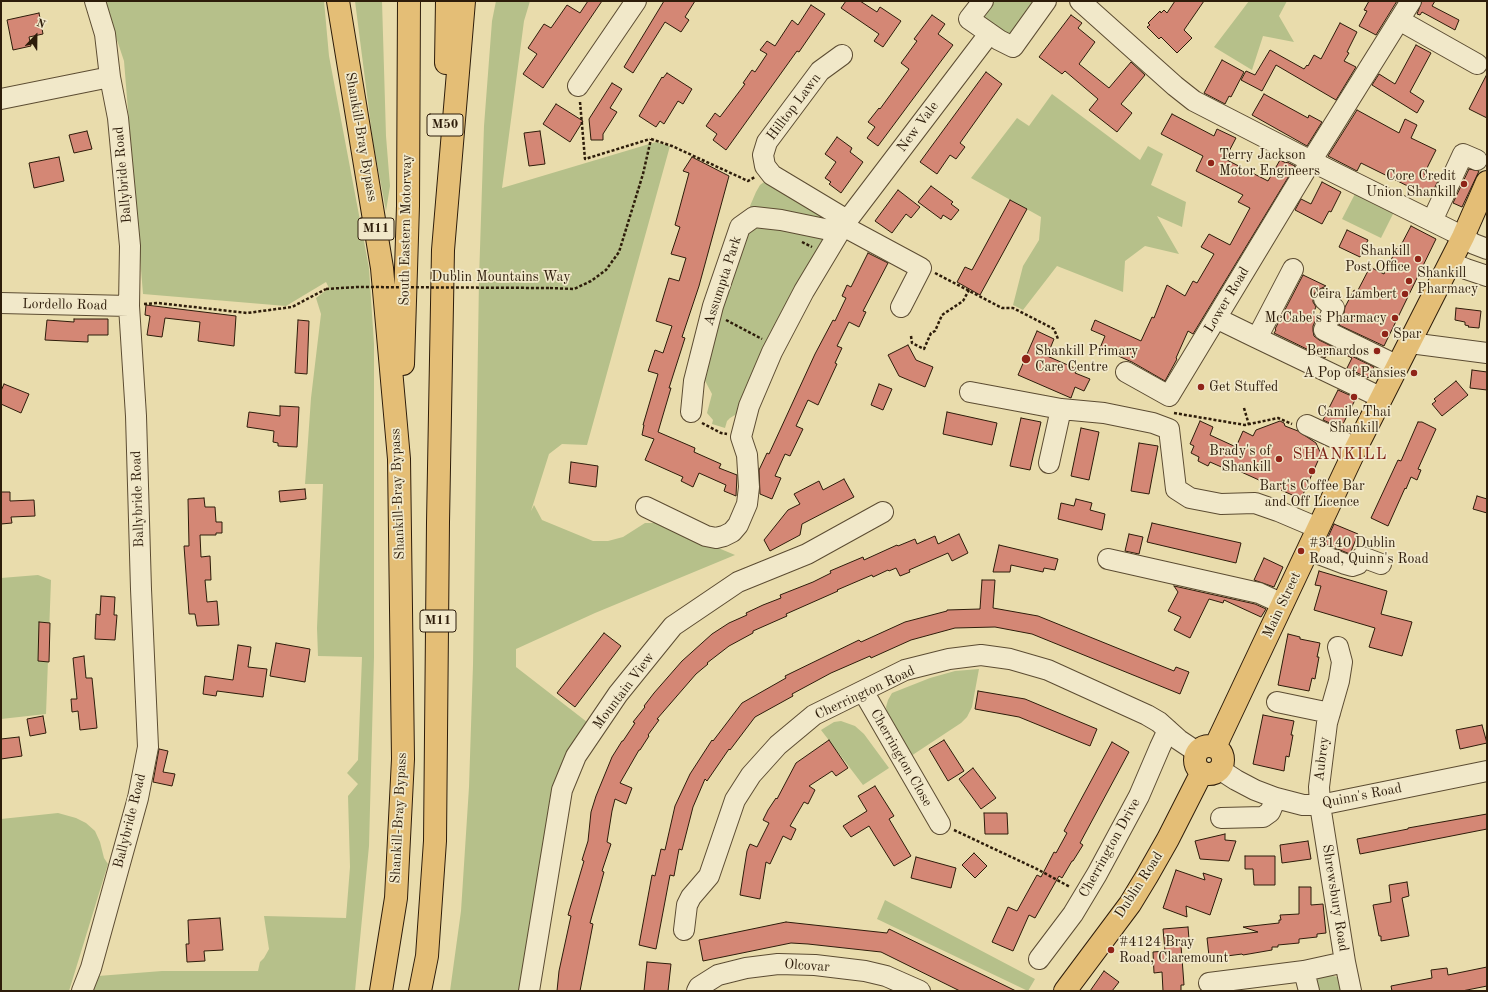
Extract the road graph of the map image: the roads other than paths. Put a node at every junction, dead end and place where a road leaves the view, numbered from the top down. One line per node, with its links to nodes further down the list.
1 (95, 1): 15 (street, Ballybride Road)
2 (338, 1): 45 (main road, Shankill-Bray Bypass / M11)
3 (408, 1): 45 (main road, South Eastern Motorway / M50)
4 (447, 1): 25 (main road, M50)
5 (464, 1): 25 (main road, M11)
6 (636, 1): 16 (street)
7 (983, 1): 12 (street)
8 (1046, 1): 12 (street)
9 (1080, 1): 19 (street)
10 (1411, 1): 11 (street, Lower Road)
11 (1399, 20): 14 (street); 19 (street, Lower Road)
12 (989, 34): 22 (street, New Vale)
13 (842, 55): 22 (street, Hilltop Lawn)
14 (1477, 64)
15 (110, 78): 17 (street); 31 (street, Ballybride Road)
16 (578, 86)
17 (1, 99)
18 (1477, 160): 21 (street)
19 (1311, 161): 21 (street); 33 (street, Lower Road)
20 (1487, 182): 23 (main road, Main Street)
21 (1432, 221): 23 (street)
22 (843, 226): 32 (street); 42 (street, Assumpta Park); 47 (street)
23 (1463, 236): 24 (street); 26 (main road, Main Street)
24 (1487, 249)
25 (443, 250): 72 (main road, M11)
26 (1450, 262): 28 (street); 35 (main road, Main Street)
27 (1293, 269): 34 (street)
28 (1487, 276)
29 (1324, 299): 37 (street)
30 (1, 303): 31 (street, Lordello Road)
31 (129, 306): 70 (street, Ballybride Road)
32 (901, 307)
33 (1216, 318): 34 (street); 38 (street, Lower Road)
34 (1257, 338): 40 (street)
35 (1410, 343): 36 (street); 37 (main road, Main Street)
36 (1487, 353)
37 (1398, 366): 40 (main road, Main Street)
38 (1126, 372)
39 (970, 392): 41 (street)
40 (1382, 398): 44 (main road, Main Street)
41 (1061, 409): 46 (street); 49 (street)
42 (691, 412)
43 (1303, 426): 44 (street)
44 (1356, 448): 49 (main road, Main Street)
45 (399, 459): 71 (main road, Shankill-Bray Bypass / M11)
46 (1049, 463)
47 (646, 507)
48 (883, 512): 73 (street, Mountain View)
49 (1318, 528): 50 (main road, Main Street)
50 (1308, 550): 52 (street); 53 (main road, Main Street)
51 (1108, 559): 53 (street)
52 (1381, 564)
53 (1283, 604): 59 (main road, Main Street)
54 (1338, 647): 57 (street, Aubrey)
55 (863, 691): 58 (street, Cherrington Road); 64 (street, Cherrington Close); 65 (street, Cherrington Road)
56 (1277, 702): 57 (street)
57 (1330, 713): 62 (street, Aubrey)
58 (1168, 730): 59 (street, Cherrington Road); 66 (street, Cherrington Drive)
59 (1208, 760): 61 (street, Quinn's Road); 76 (main road, Dublin Road)
60 (1487, 771): 62 (street, Quinn's Road)
61 (1276, 798): 62 (street, Quinn's Road); 63 (street)
62 (1320, 805): 67 (street, Shrewsbury Road)
63 (1221, 818)
64 (940, 824)
65 (684, 930)
66 (1039, 959)
67 (1345, 962): 68 (street); 78 (street, Shrewsbury Road)
68 (1304, 971): 69 (street); 77 (street)
69 (1209, 983)
70 (82, 991)
71 (381, 991)
72 (420, 991)
73 (529, 991)
74 (697, 991): 75 (street, Olcovar)
75 (920, 991)
76 (1065, 991)
77 (1309, 991)
78 (1352, 991)

